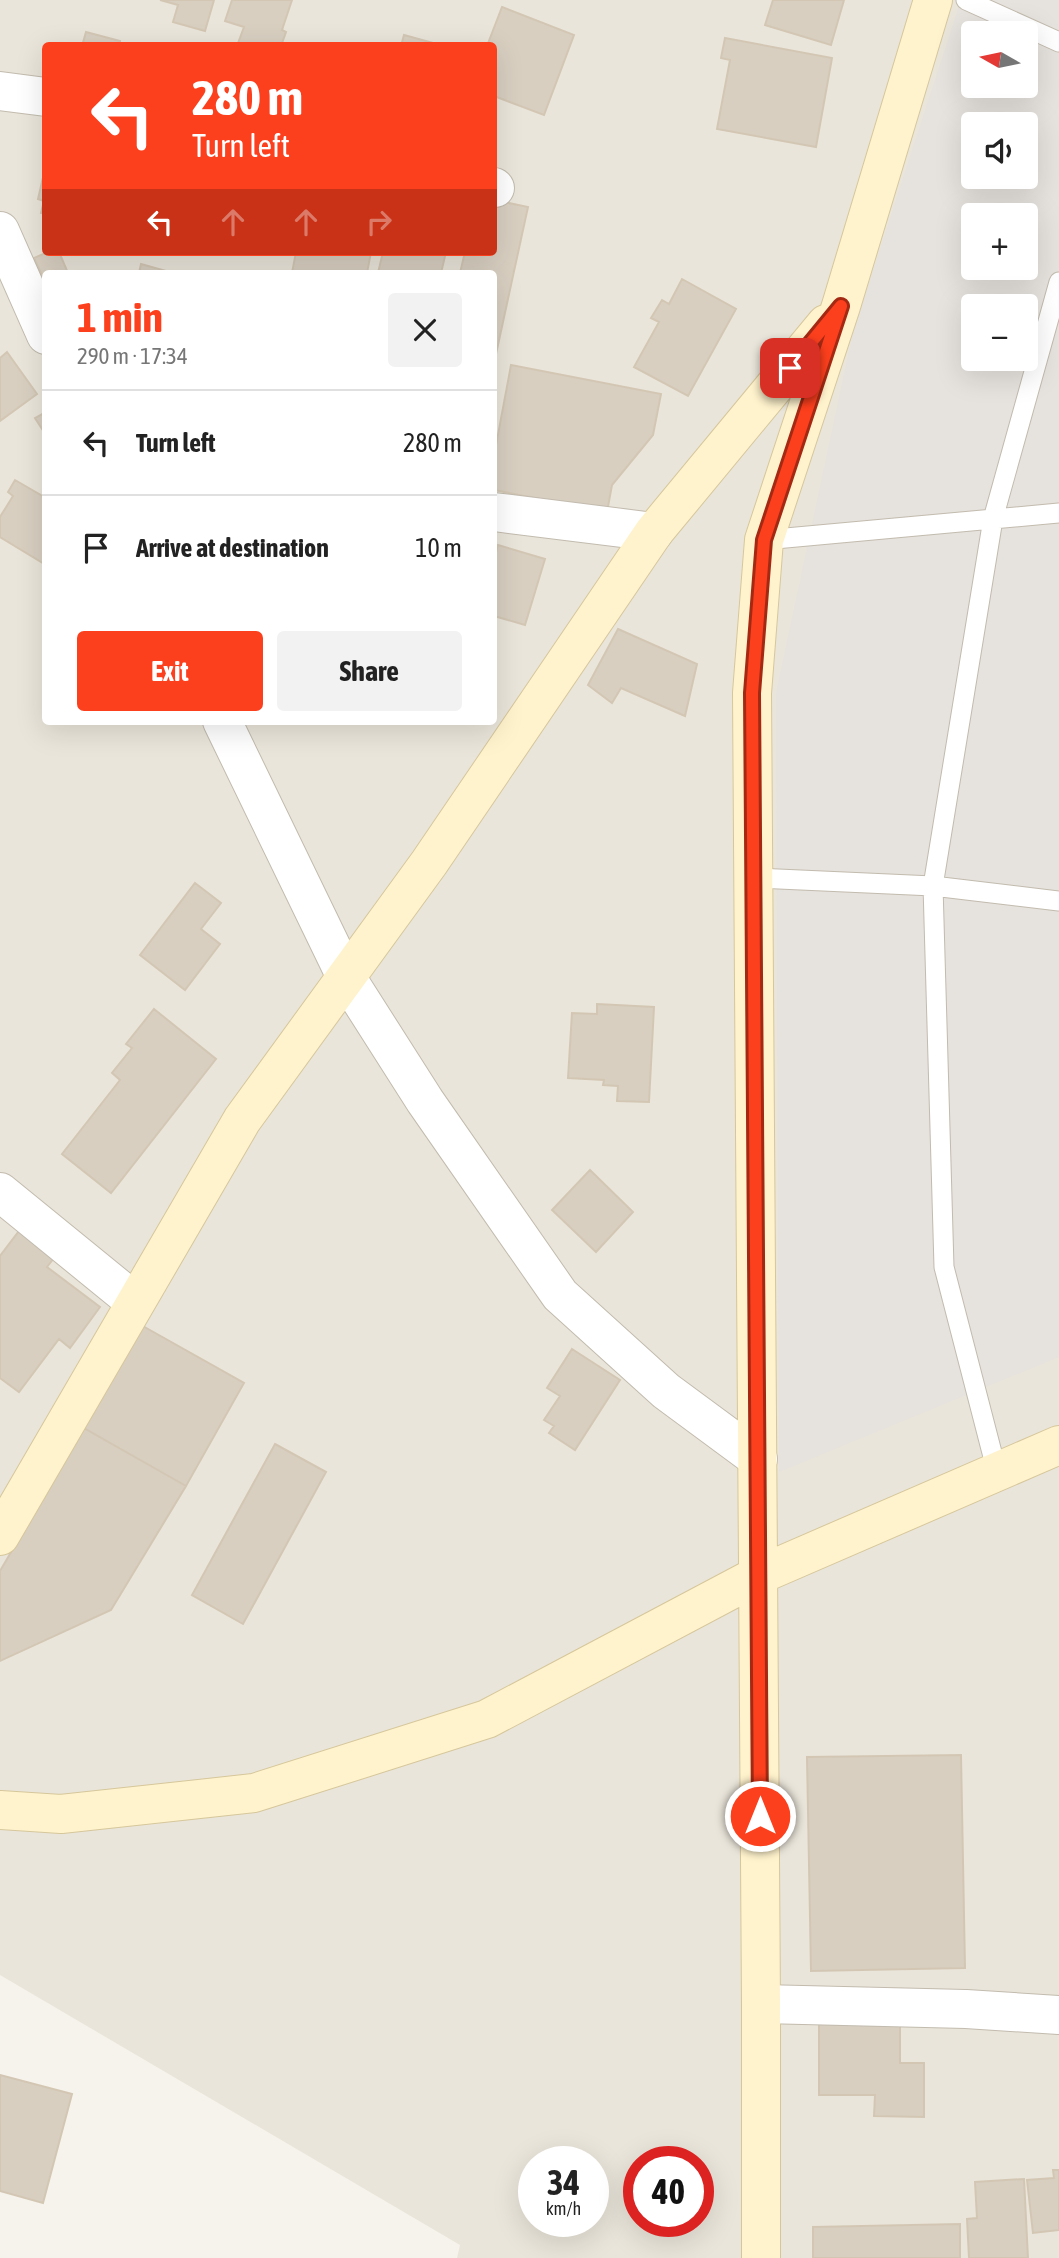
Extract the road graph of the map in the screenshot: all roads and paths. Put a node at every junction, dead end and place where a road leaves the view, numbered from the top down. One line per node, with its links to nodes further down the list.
1 (933, 0): 8 (street)
2 (967, 0): 3 (lane)
3 (1059, 42)
4 (0, 91): 5 (street)
5 (42, 96)
6 (0, 231): 9 (street)
7 (1059, 282): 12 (lane)
8 (841, 306): 13 (street); 14 (street)
9 (42, 326)
10 (497, 512): 13 (street)
11 (1059, 513): 12 (lane)
12 (993, 519): 14 (lane); 17 (lane)
13 (654, 532): 19 (street)
14 (764, 540): 16 (street)
15 (224, 725): 19 (street)
16 (754, 878): 17 (lane); 23 (street)
17 (933, 886): 18 (lane); 24 (lane)
18 (1059, 901)
19 (346, 977): 21 (street); 23 (street)
20 (0, 1192): 21 (street)
21 (135, 1302): 25 (street)
22 (1059, 1445): 24 (street)
23 (758, 1458): 26 (street)
24 (997, 1472): 26 (street)
25 (0, 1536)
26 (758, 1576): 27 (street); 28 (street)
27 (0, 1810)
28 (761, 2004): 29 (street); 30 (street)
29 (1059, 2015)
30 (761, 2258)

